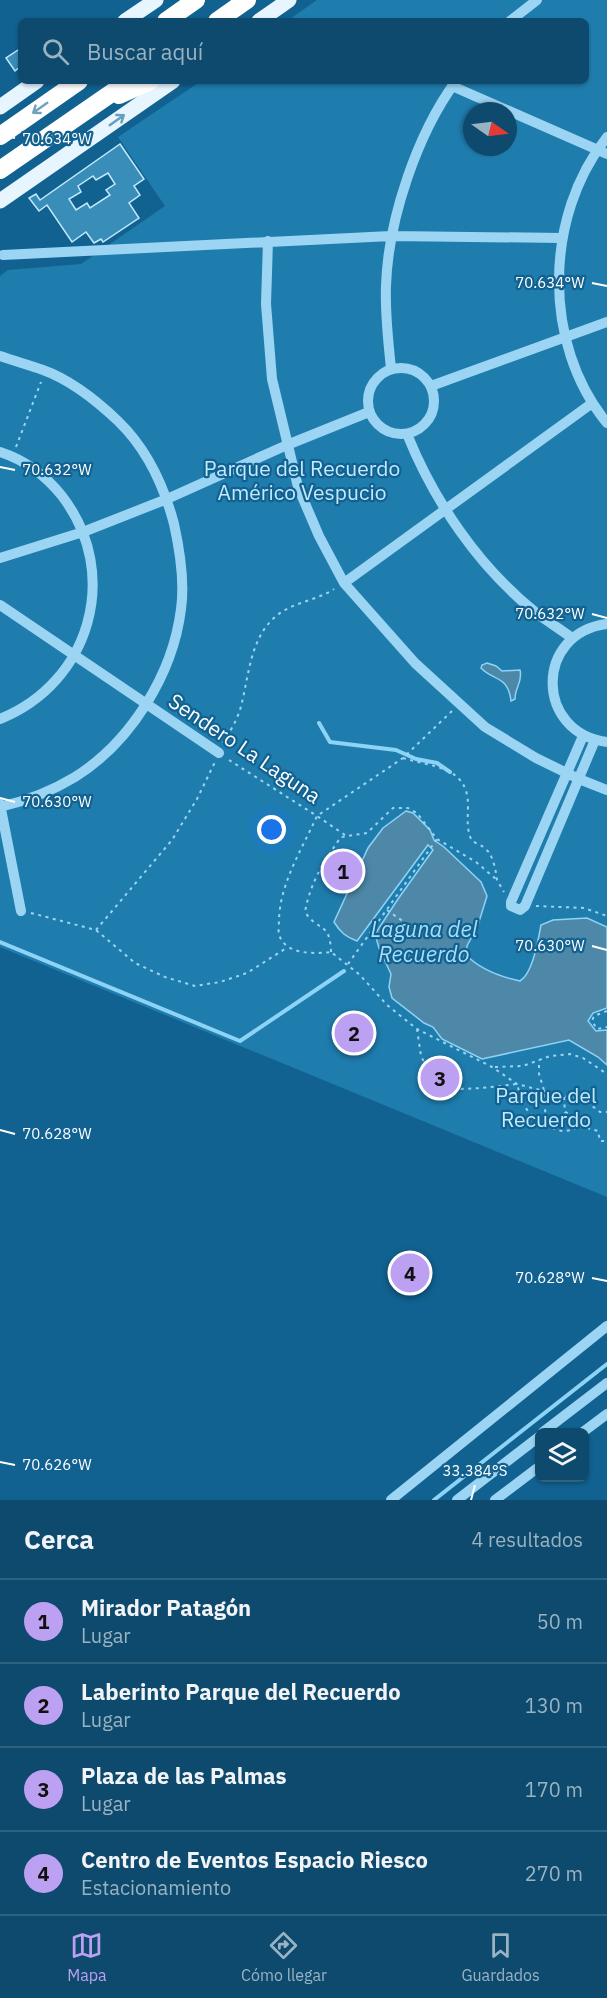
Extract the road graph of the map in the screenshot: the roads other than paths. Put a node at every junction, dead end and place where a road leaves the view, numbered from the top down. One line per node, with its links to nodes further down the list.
1 (196, 0): 8 (highway)
2 (247, 0): 9 (highway)
3 (289, 0): 10 (main road)
4 (537, 0): 6 (street)
5 (148, 2): 7 (main road)
6 (523, 4): 11 (street)
7 (129, 18)
8 (170, 18)
9 (220, 18)
10 (263, 18)
11 (512, 18)
12 (34, 84): 18 (main road)
13 (75, 84): 20 (highway, one-way to 20)
14 (125, 84): 19 (highway)
15 (143, 84): 19 (highway)
16 (169, 84): 24 (main road, one-way to 16)
17 (454, 84): 22 (street); 25 (street)
18 (0, 107)
19 (90, 108): 23 (highway)
20 (0, 136)
21 (607, 137): 22 (street)
22 (602, 152): 26 (street)
23 (0, 170)
24 (0, 201)
25 (391, 236): 26 (street); 27 (street); 32 (street)
26 (562, 238): 30 (street)
27 (268, 241): 28 (street); 38 (street)
28 (3, 255)
29 (607, 322): 30 (street)
30 (566, 338): 33 (street); 34 (street)
31 (0, 356): 40 (street)
32 (391, 368): 33 (street); 35 (street)
33 (431, 386): 37 (street)
34 (591, 404): 36 (street); 41 (street)
35 (369, 412): 37 (street); 38 (street)
36 (607, 423)
37 (407, 434): 41 (street)
38 (288, 445): 40 (street); 44 (street)
39 (0, 452): 42 (street)
40 (167, 499): 42 (street); 49 (street)
41 (445, 509): 44 (street); 47 (street)
42 (83, 532): 43 (street); 48 (street)
43 (0, 558)
44 (344, 583): 55 (street)
45 (0, 606): 48 (street, Sendero La Laguna)
46 (607, 624): 47 (street)
47 (572, 638): 51 (street)
48 (75, 656): 49 (street, Sendero La Laguna); 50 (street)
49 (147, 705): 54 (street, Sendero La Laguna); 58 (street)
50 (0, 719)
51 (583, 736): 52 (street); 55 (street)
52 (595, 740): 53 (street); 56 (street)
53 (607, 742)
54 (219, 753)
55 (566, 773): 56 (street); 56 (street)
56 (579, 779): 57 (street)
57 (607, 790)
58 (0, 806): 59 (street)
59 (21, 911)
60 (607, 1326): 67 (street)
61 (607, 1383): 63 (street)
62 (607, 1414): 64 (street)
63 (548, 1428)
64 (588, 1428)
65 (535, 1440): 68 (street)
66 (535, 1470): 69 (street)
67 (391, 1500)
68 (457, 1500)
69 (495, 1500)

